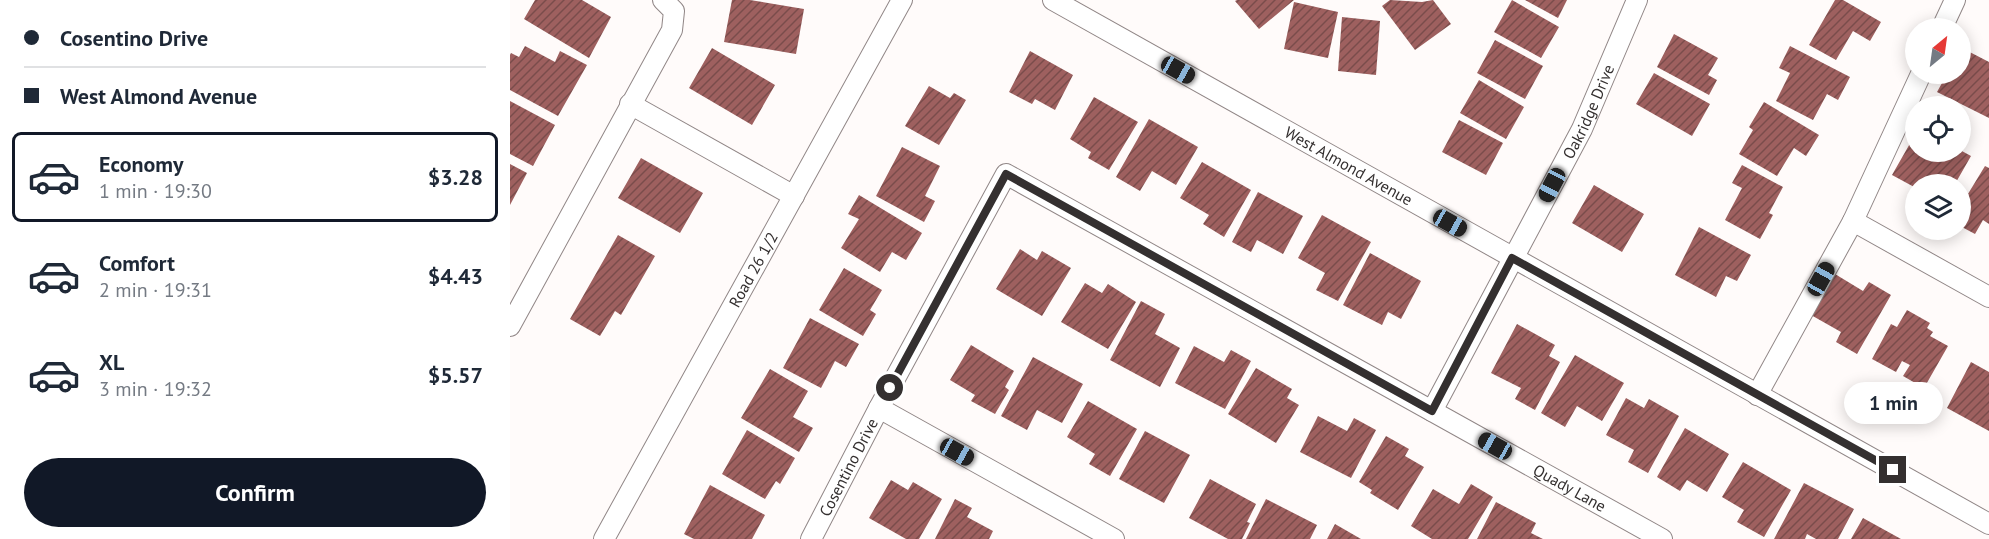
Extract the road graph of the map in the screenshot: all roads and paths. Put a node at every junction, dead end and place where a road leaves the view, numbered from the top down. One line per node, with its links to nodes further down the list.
1 (663, 0): 8 (street)
2 (902, 0): 10 (street, Road 26 1/2)
3 (1053, 0): 12 (street, West Almond Avenue)
4 (1637, 0): 12 (street, Oakridge Drive)
5 (1955, 0): 6 (street)
6 (1947, 18)
7 (1916, 84): 11 (street)
8 (630, 104): 10 (street); 14 (street)
9 (1006, 174): 16 (street, Cosentino Drive); 17 (street, Quady Lane)
10 (794, 196): 19 (street, Road 26 1/2)
11 (1853, 221): 13 (street); 15 (street)
12 (1512, 258): 15 (street, West Almond Avenue); 17 (street, Oakridge Drive)
13 (1989, 297)
14 (510, 326)
15 (1757, 395): 18 (street, West Almond Avenue)
16 (879, 408): 20 (street, Cosentino Drive); 21 (street)
17 (1432, 411): 22 (street, Quady Lane)
18 (1989, 524)
19 (604, 539)
20 (811, 539)
21 (1114, 539)
22 (1662, 539)

